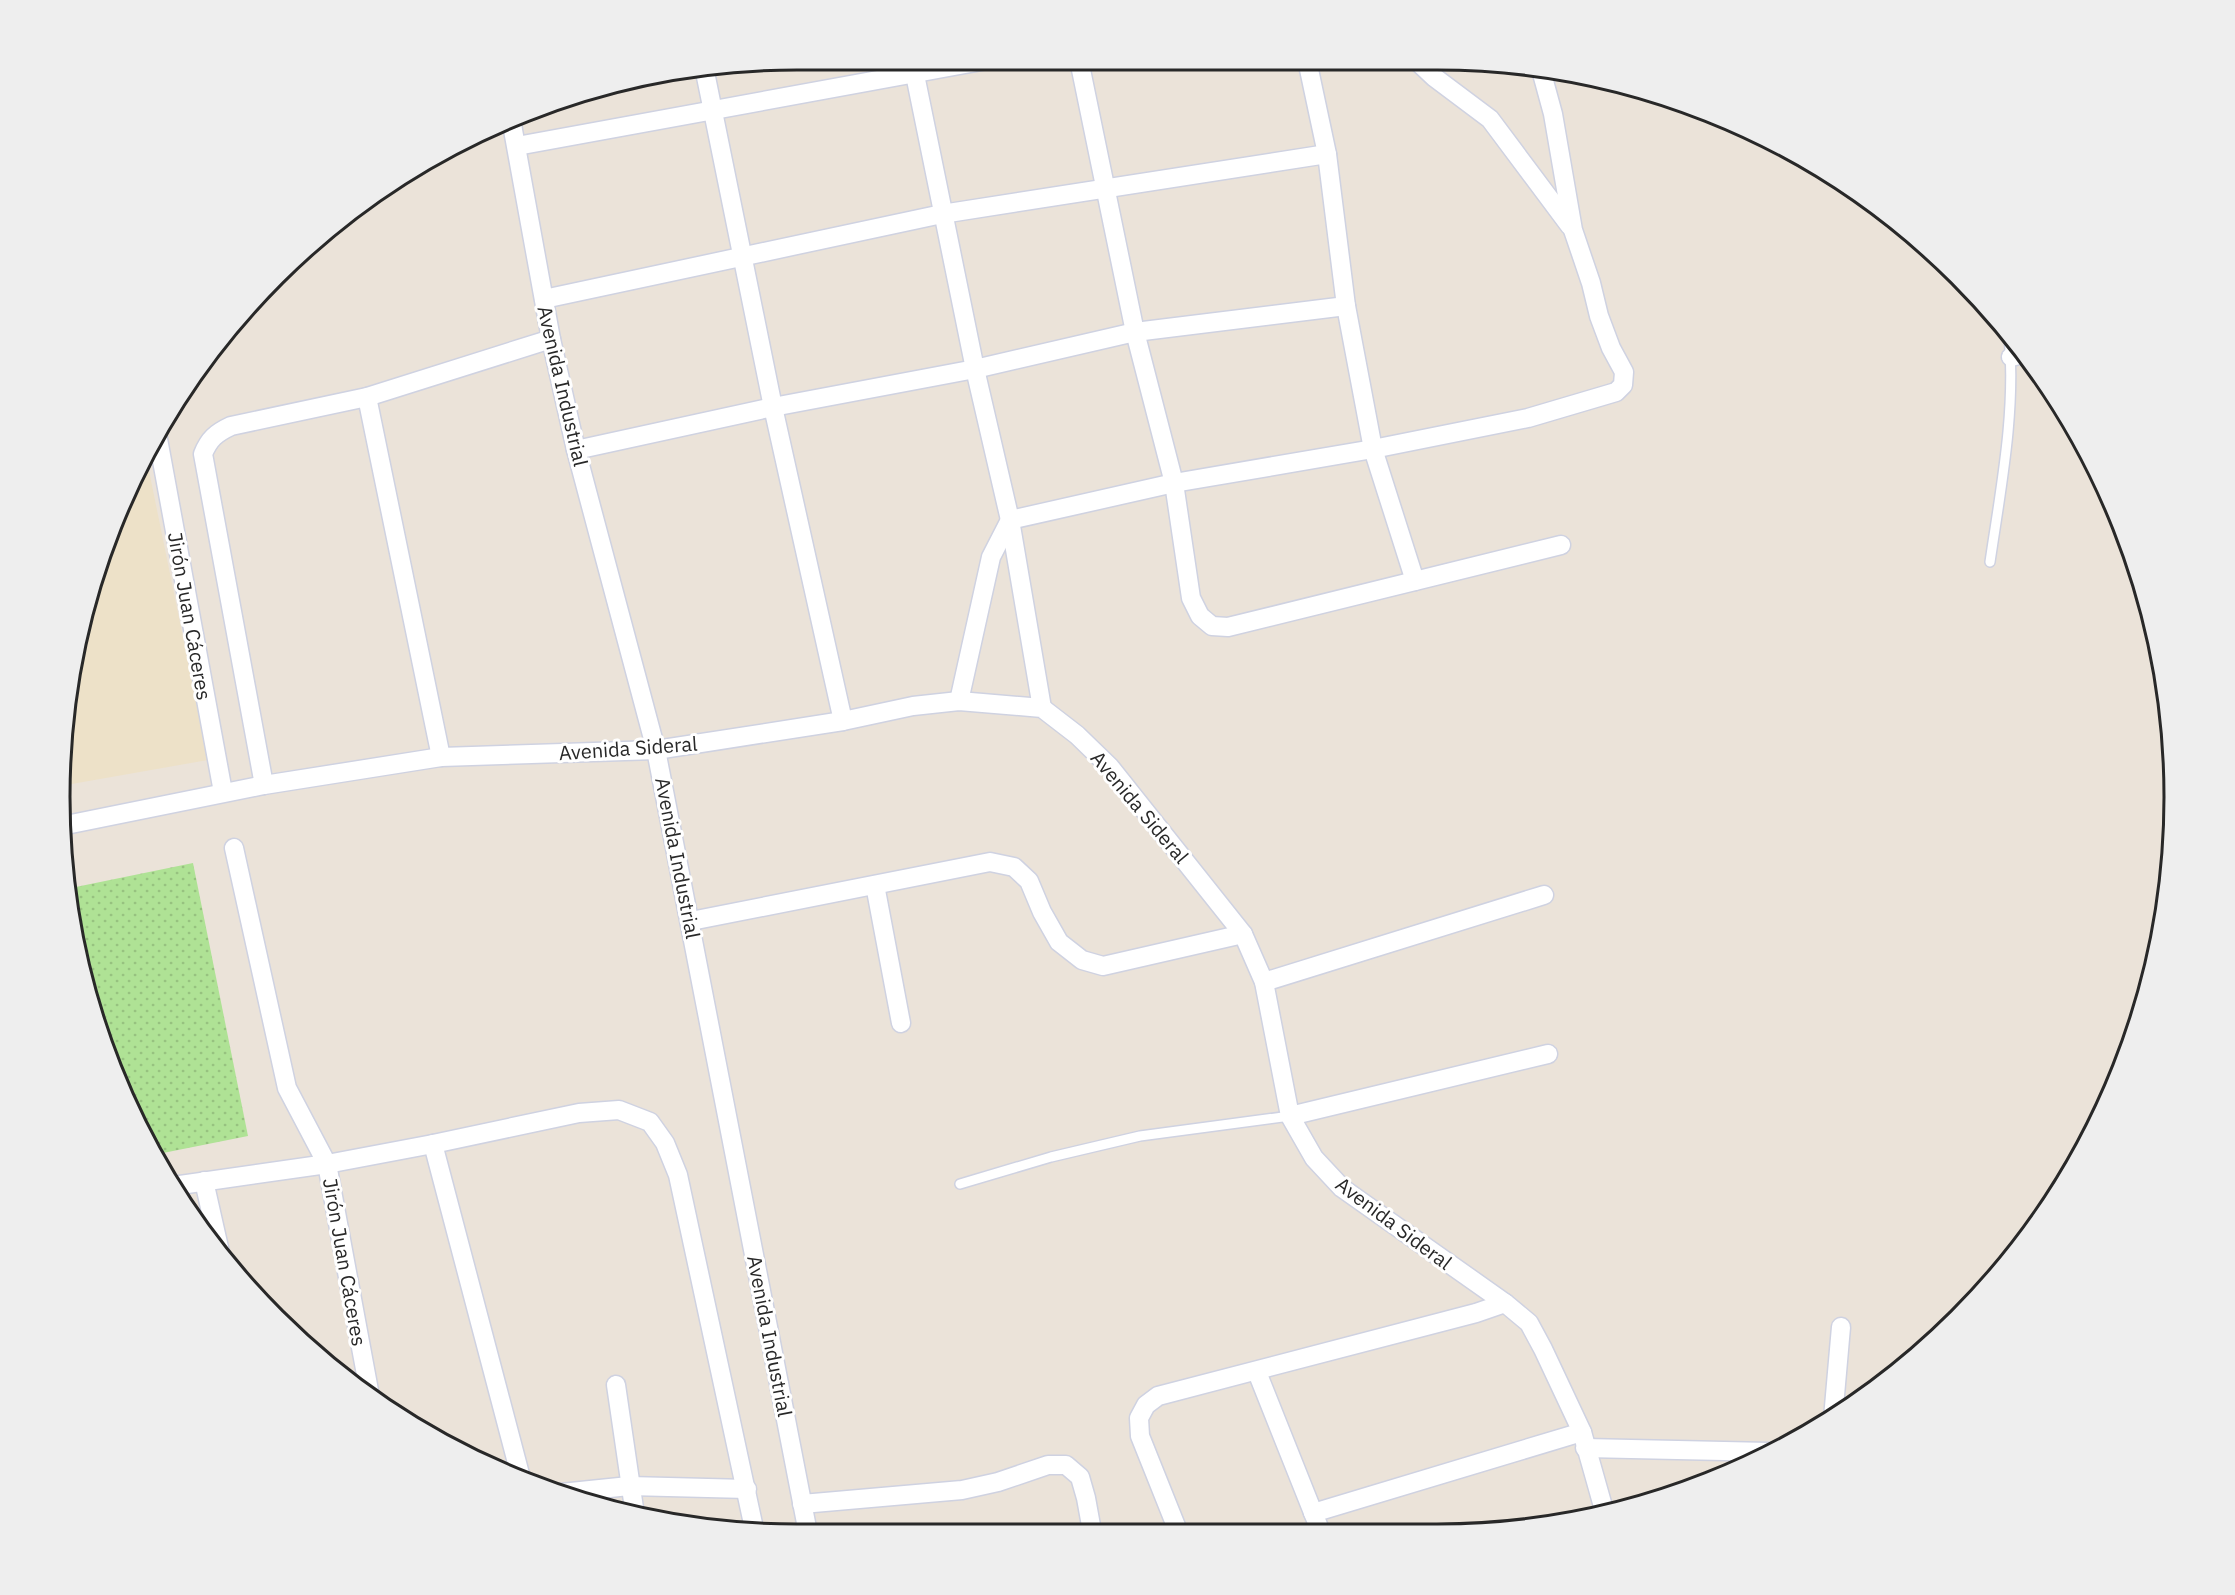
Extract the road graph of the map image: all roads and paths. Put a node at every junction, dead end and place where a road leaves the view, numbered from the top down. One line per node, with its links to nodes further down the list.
1 (900, 70): 8 (street)
2 (914, 70): 13 (street)
3 (1081, 70): 12 (street)
4 (1309, 70): 11 (street)
5 (1427, 70): 14 (street)
6 (706, 77): 8 (street)
7 (1543, 79): 14 (street)
8 (713, 112): 10 (street); 15 (street)
9 (514, 128): 10 (street, Avenida Industrial)
10 (517, 146): 16 (street, Avenida Industrial)
11 (1327, 154): 12 (street); 17 (street)
12 (1105, 187): 13 (street); 18 (street)
13 (942, 214): 15 (street); 21 (street)
14 (1573, 230): 25 (street)
15 (743, 257): 16 (street); 23 (street)
16 (544, 300): 19 (street, Avenida Industrial)
17 (1346, 306): 18 (street); 25 (street)
18 (1136, 332): 21 (street); 27 (street)
19 (551, 339): 22 (street); 26 (street, Avenida Industrial)
20 (2017, 359): 30 (lane)
21 (975, 369): 23 (street); 28 (street)
22 (367, 397): 36 (street); 37 (street)
23 (772, 407): 26 (street); 34 (street)
24 (160, 449): 38 (street, Jirón Juan Cáceres)
25 (1373, 449): 27 (street); 31 (street)
26 (576, 450): 35 (street, Avenida Industrial)
27 (1173, 483): 28 (street); 31 (street)
28 (1010, 520): 32 (street); 33 (street)
29 (1561, 545): 31 (street)
30 (1990, 562)
31 (1415, 580)
32 (959, 701): 33 (street, Avenida Sideral); 34 (street, Avenida Sideral)
33 (1041, 708): 44 (street, Avenida Sideral)
34 (843, 721): 35 (street, Avenida Sideral)
35 (656, 750): 36 (street, Avenida Sideral); 43 (street, Avenida Industrial)
36 (441, 757): 37 (street, Avenida Sideral)
37 (264, 785): 38 (street, Avenida Sideral)
38 (223, 792): 39 (street, Avenida Sideral)
39 (71, 824)
40 (234, 848): 50 (street, Jirón Juan Cáceres)
41 (875, 885): 43 (street); 44 (street); 46 (street)
42 (1545, 895): 45 (street)
43 (691, 921): 67 (street, Avenida Industrial)
44 (1243, 934): 45 (street, Avenida Sideral)
45 (1264, 982): 48 (street, Avenida Sideral)
46 (901, 1023)
47 (1548, 1054): 48 (street)
48 (1290, 1116): 53 (lane); 55 (street, Avenida Sideral)
49 (433, 1144): 50 (street); 63 (street); 65 (street)
50 (327, 1164): 51 (street); 58 (street, Jirón Juan Cáceres)
51 (204, 1181): 52 (street); 54 (street)
52 (183, 1184)
53 (960, 1184)
54 (216, 1232)
55 (1505, 1303): 57 (street); 61 (street, Avenida Sideral)
56 (1841, 1327): 60 (street)
57 (1257, 1372): 70 (street); 74 (street)
58 (368, 1383)
59 (616, 1385): 64 (street)
60 (1834, 1406)
61 (1584, 1440): 62 (street); 68 (street, Avenida Sideral); 70 (street)
62 (1756, 1451)
63 (519, 1469)
64 (629, 1486): 65 (street); 66 (street); 69 (street)
65 (747, 1489): 71 (street)
66 (580, 1491)
67 (802, 1504): 72 (street, Avenida Industrial); 73 (street)
68 (1603, 1505)
69 (633, 1506)
70 (1316, 1522)
71 (753, 1523)
72 (806, 1524)
73 (1091, 1524)
74 (1175, 1524)

